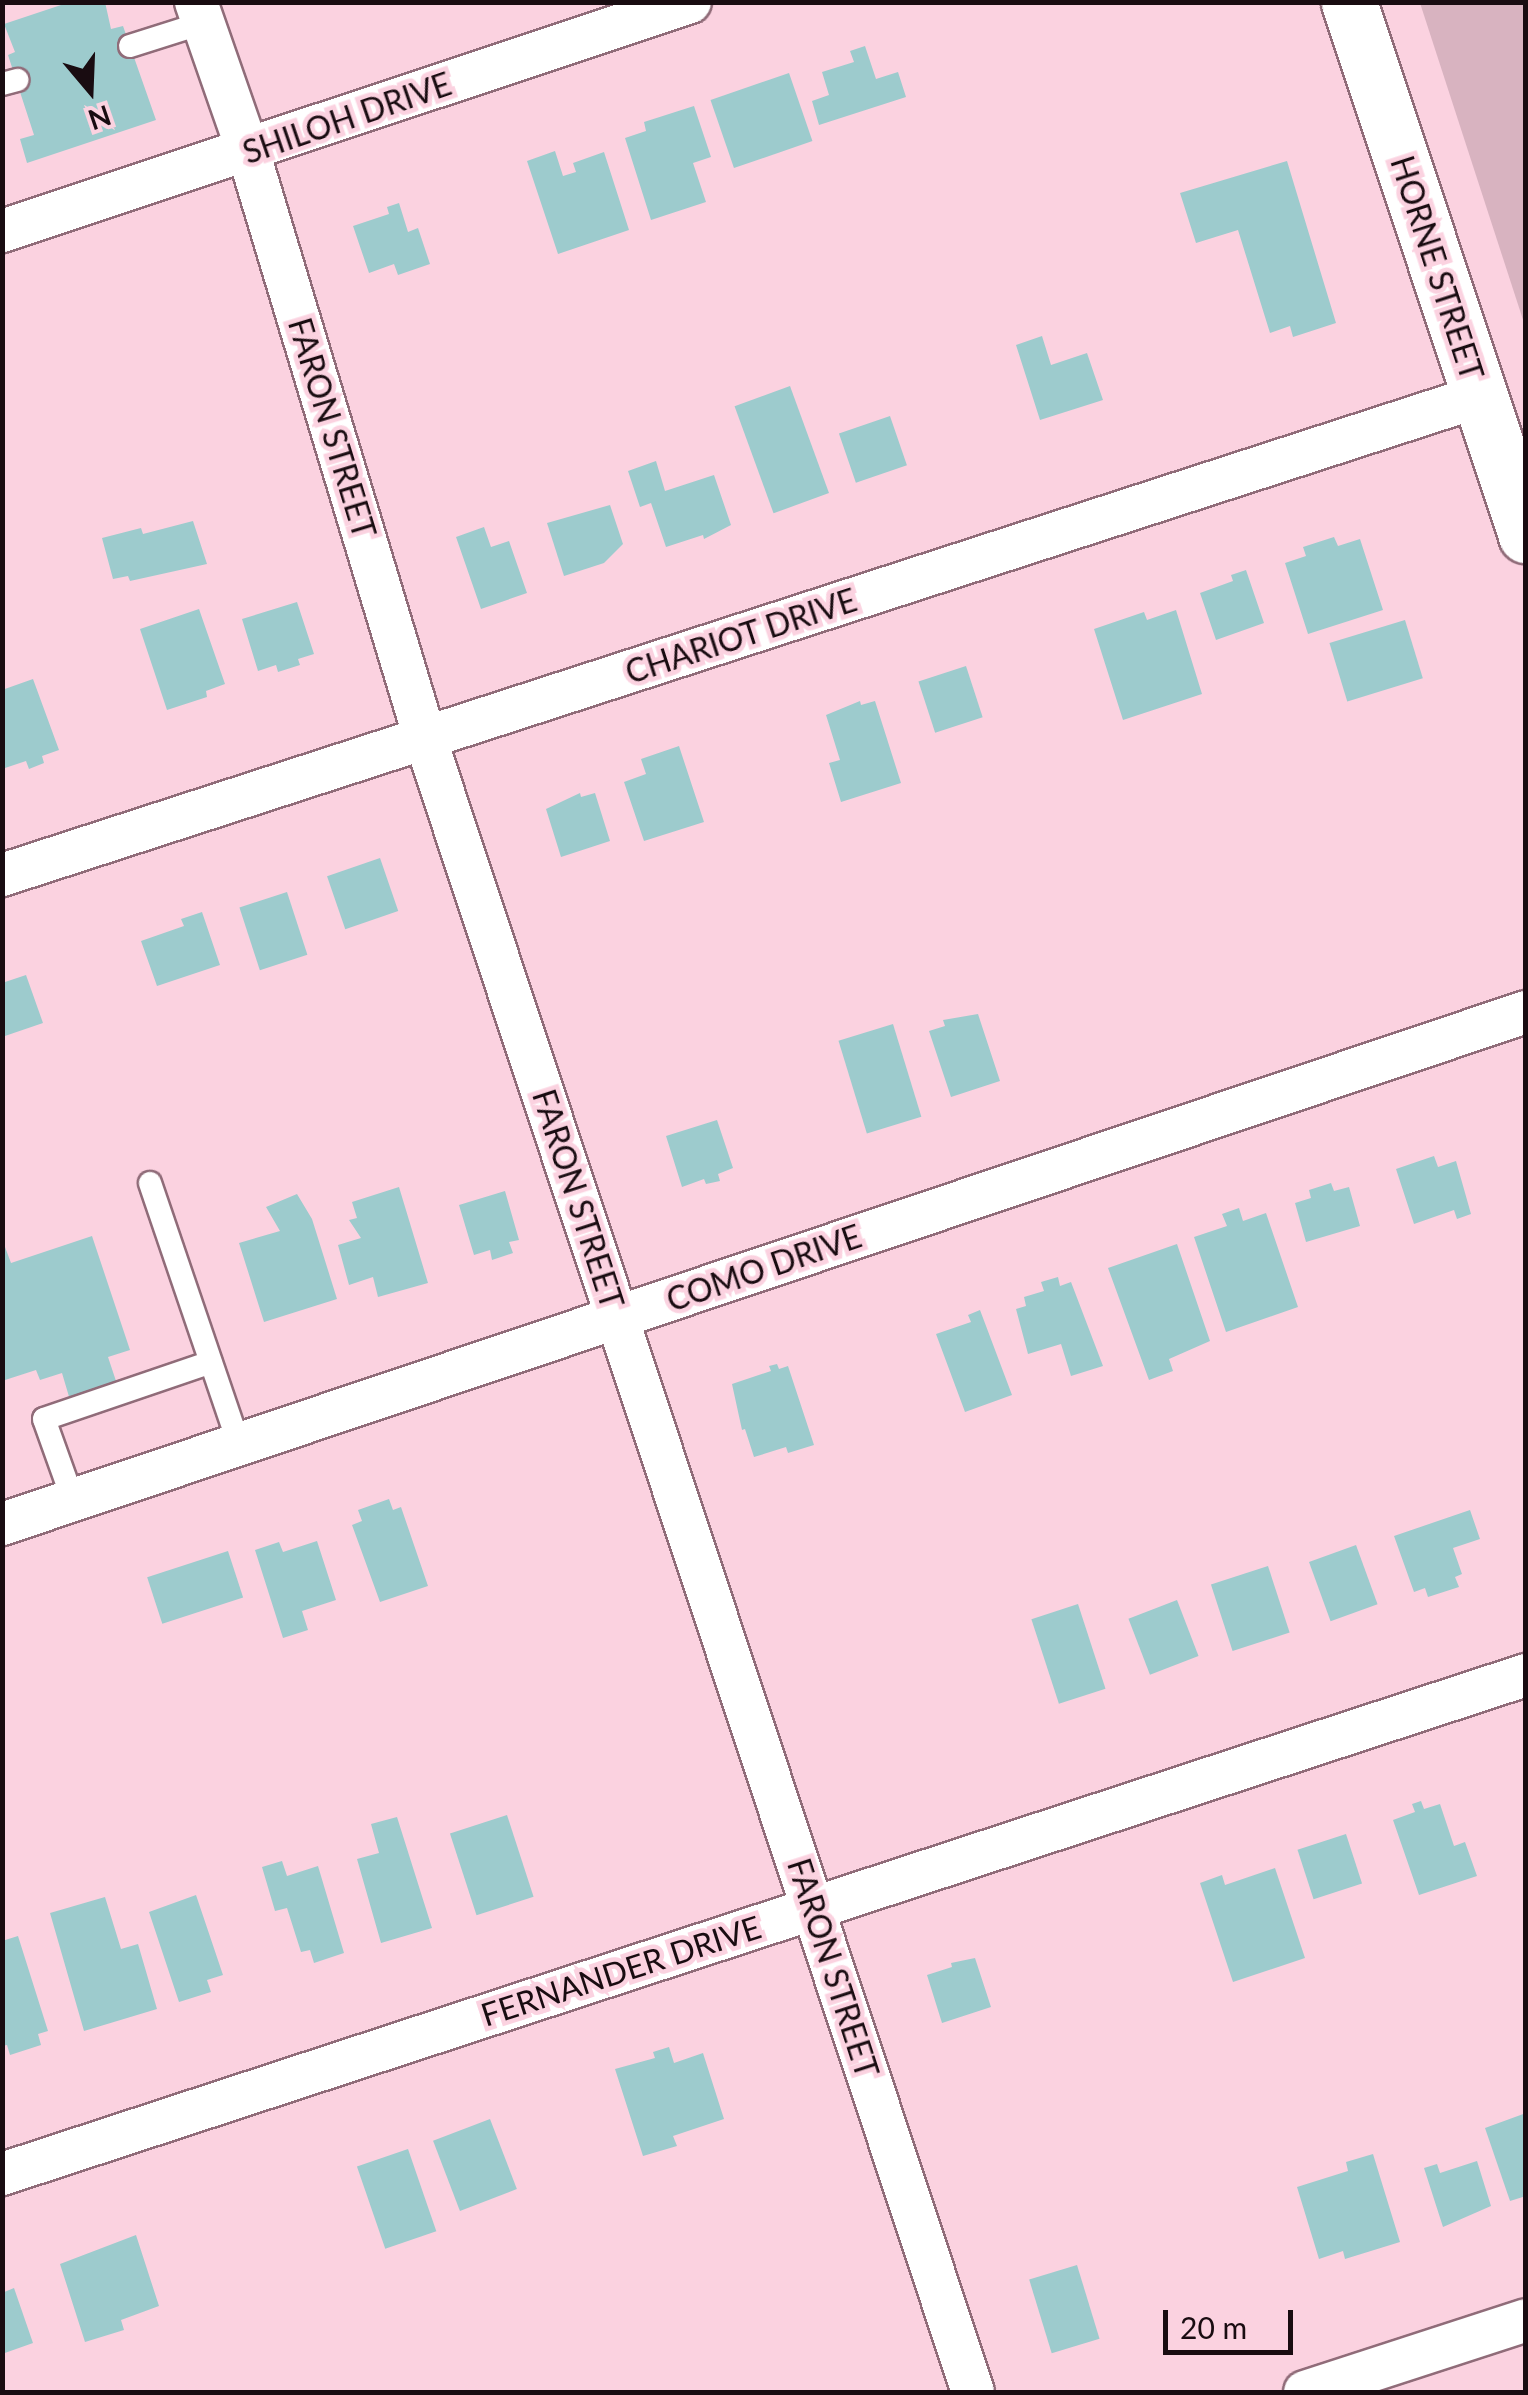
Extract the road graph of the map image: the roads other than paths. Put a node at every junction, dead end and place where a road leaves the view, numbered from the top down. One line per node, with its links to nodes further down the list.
1 (690, 2): 5 (street, SHILOH DRIVE)
2 (1349, 2): 7 (street, HORNE STREET)
3 (199, 13): 4 (lane); 5 (street, FARON STREET)
4 (130, 46)
5 (248, 151): 6 (street, SHILOH DRIVE); 9 (street, FARON STREET)
6 (2, 231)
7 (1480, 396): 8 (street, HORNE STREET); 9 (street, CHARIOT DRIVE)
8 (1526, 534)
9 (425, 738): 10 (street, CHARIOT DRIVE); 13 (street, FARON STREET)
10 (2, 875)
11 (1526, 1012): 13 (street, COMO DRIVE)
12 (150, 1183): 14 (lane)
13 (617, 1317): 15 (street, COMO DRIVE); 19 (street, FARON STREET)
14 (210, 1362): 15 (lane); 16 (lane)
15 (239, 1444): 16 (street, COMO DRIVE)
16 (73, 1500): 17 (street, COMO DRIVE)
17 (2, 1524)
18 (1526, 1675): 19 (street, FERNANDER DRIVE)
19 (813, 1908): 20 (street, FERNANDER DRIVE); 22 (street, FARON STREET)
20 (2, 2174)
21 (1526, 2320): 23 (street)
22 (973, 2392)
23 (1305, 2392)

